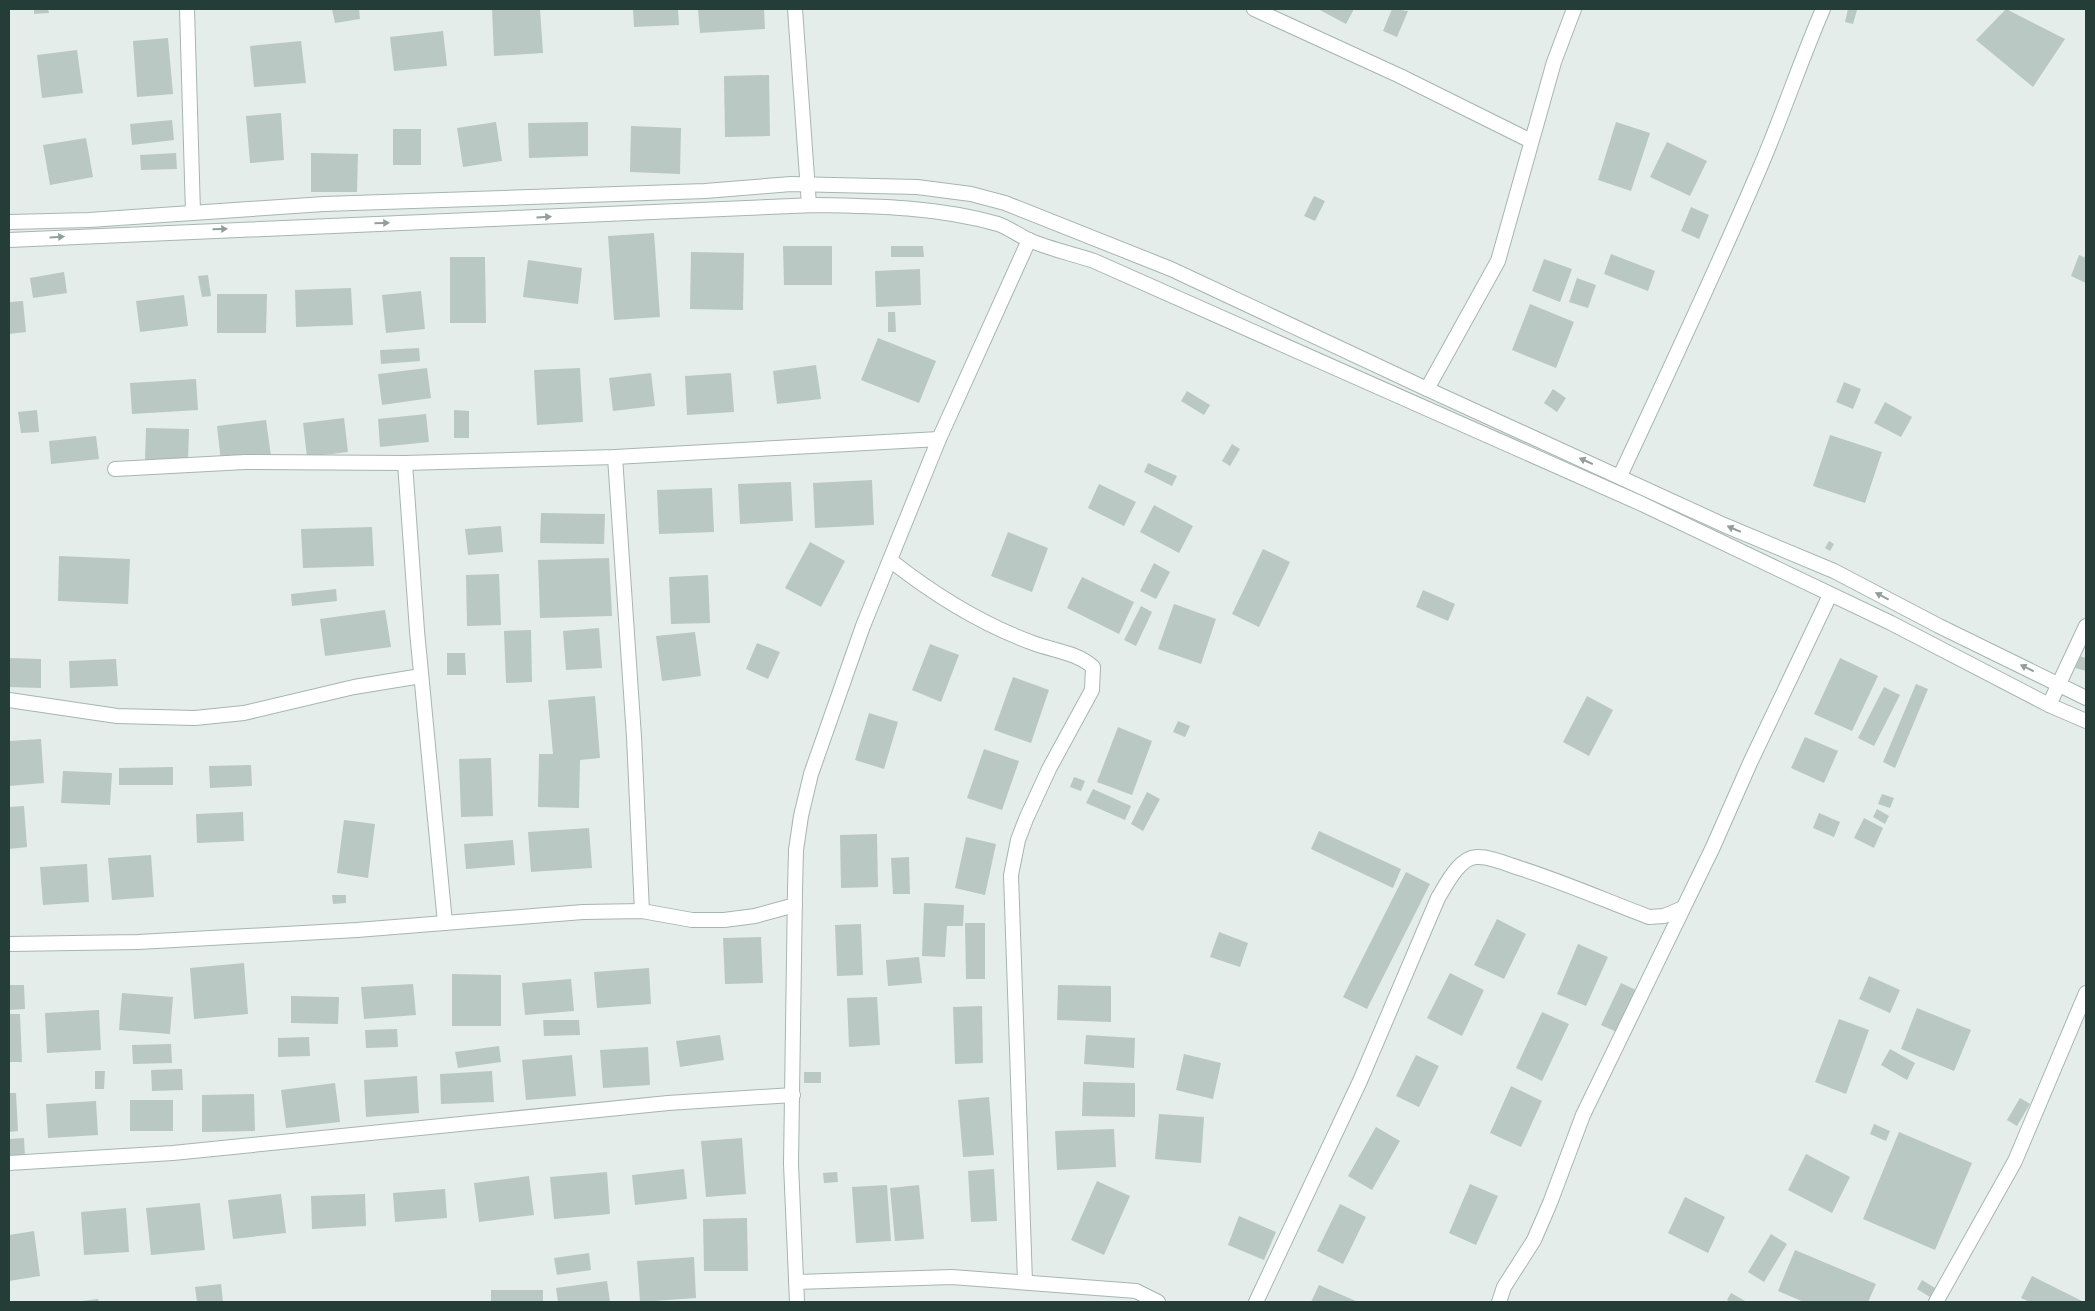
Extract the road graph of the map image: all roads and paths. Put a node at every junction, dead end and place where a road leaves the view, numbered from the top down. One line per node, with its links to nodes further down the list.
1 (187, 9): 9 (street)
2 (795, 9): 7 (street)
3 (1254, 9): 6 (street)
4 (1574, 9): 6 (street)
5 (1823, 9): 18 (street)
6 (1531, 141): 13 (street)
7 (807, 184): 8 (street); 9 (street); 13 (street)
8 (809, 205): 11 (street, one-way to 8); 12 (street)
9 (193, 213): 10 (street)
10 (9, 222)
11 (9, 240)
12 (1029, 240): 14 (street); 20 (street)
13 (1427, 389): 18 (street, one-way to 13)
14 (939, 439): 15 (street); 19 (street)
15 (615, 457): 16 (street); 30 (street)
16 (405, 463): 17 (street); 22 (street)
17 (115, 469)
18 (1620, 476): 23 (street, one-way to 18)
19 (890, 560): 28 (street); 37 (street)
20 (1830, 595): 26 (street); 29 (street)
21 (2086, 626): 23 (street)
22 (421, 676): 25 (street); 31 (street)
23 (2059, 684): 24 (street); 26 (street)
24 (2086, 698)
25 (9, 700)
26 (2049, 705): 27 (street)
27 (2086, 721)
28 (795, 905): 30 (street); 34 (street)
29 (1683, 908): 40 (street); 41 (street)
30 (642, 911): 31 (street)
31 (445, 923): 32 (street)
32 (9, 944)
33 (2086, 993): 42 (street)
34 (793, 1095): 35 (street); 36 (street)
35 (9, 1163)
36 (796, 1282): 37 (street); 38 (street)
37 (1025, 1282): 39 (street)
38 (797, 1302)
39 (1158, 1302)
40 (1256, 1302)
41 (1499, 1302)
42 (1936, 1302)

